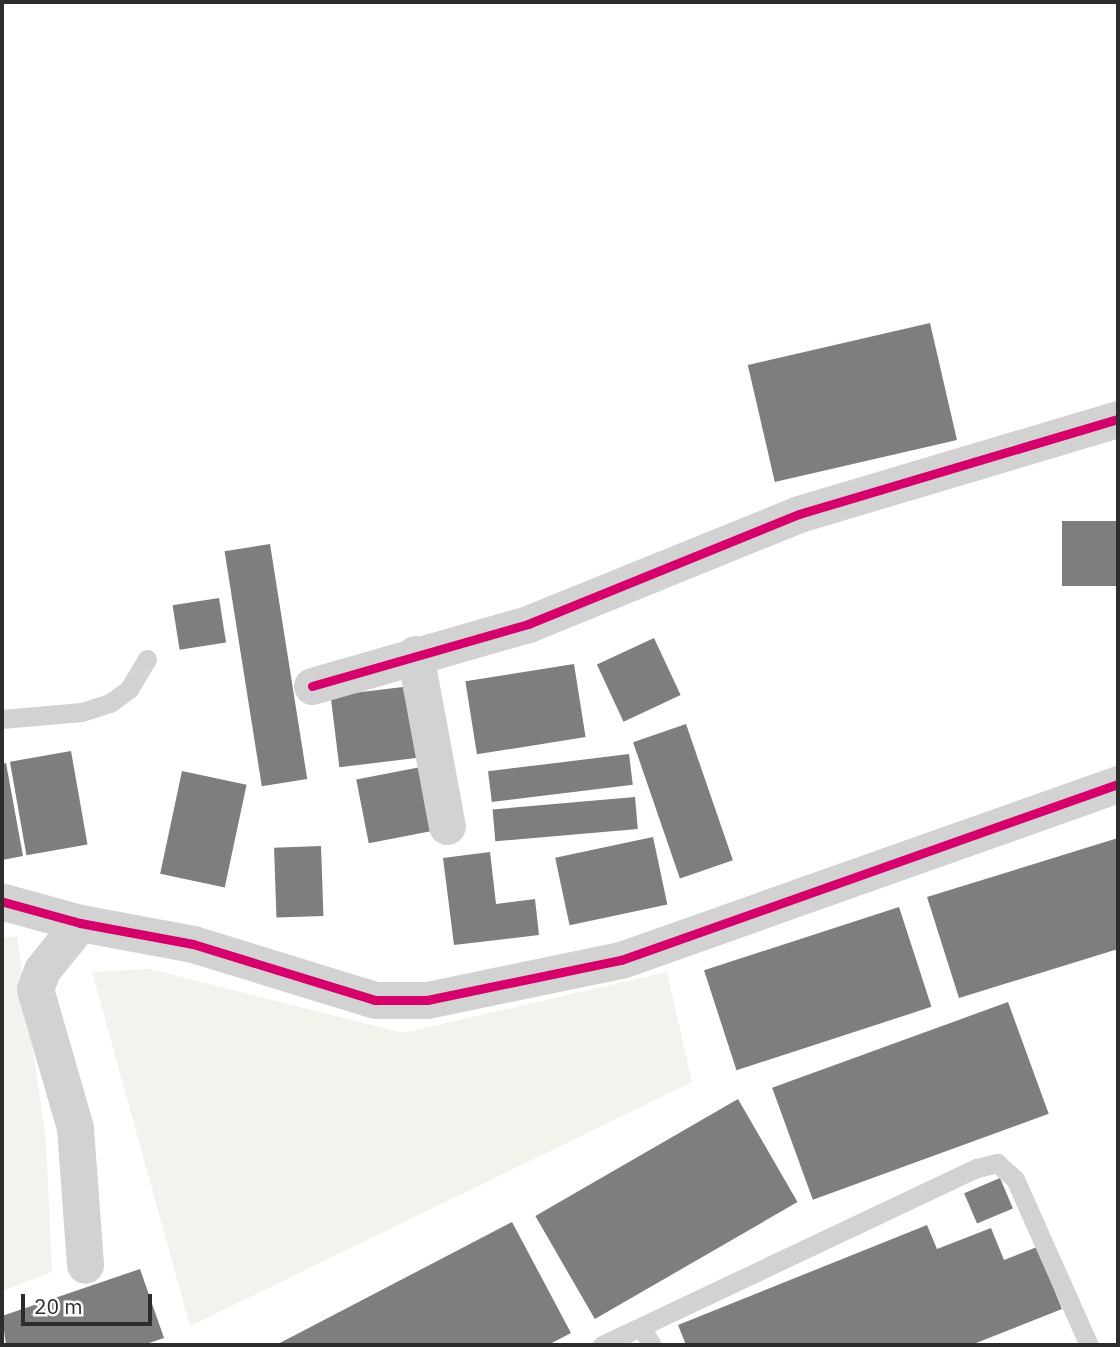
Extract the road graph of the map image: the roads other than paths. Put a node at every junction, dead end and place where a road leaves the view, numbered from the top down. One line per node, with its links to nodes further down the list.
1 (1118, 419): 2 (street)
2 (415, 654): 4 (street); 7 (street)
3 (147, 659): 5 (lane)
4 (312, 686)
5 (2, 719)
6 (1118, 784): 9 (street)
7 (447, 825)
8 (4, 902): 9 (street)
9 (80, 923): 10 (street)
10 (85, 1265)
11 (641, 1327): 12 (lane); 13 (lane); 14 (lane)
12 (602, 1345)
13 (652, 1345)
14 (1089, 1345)

